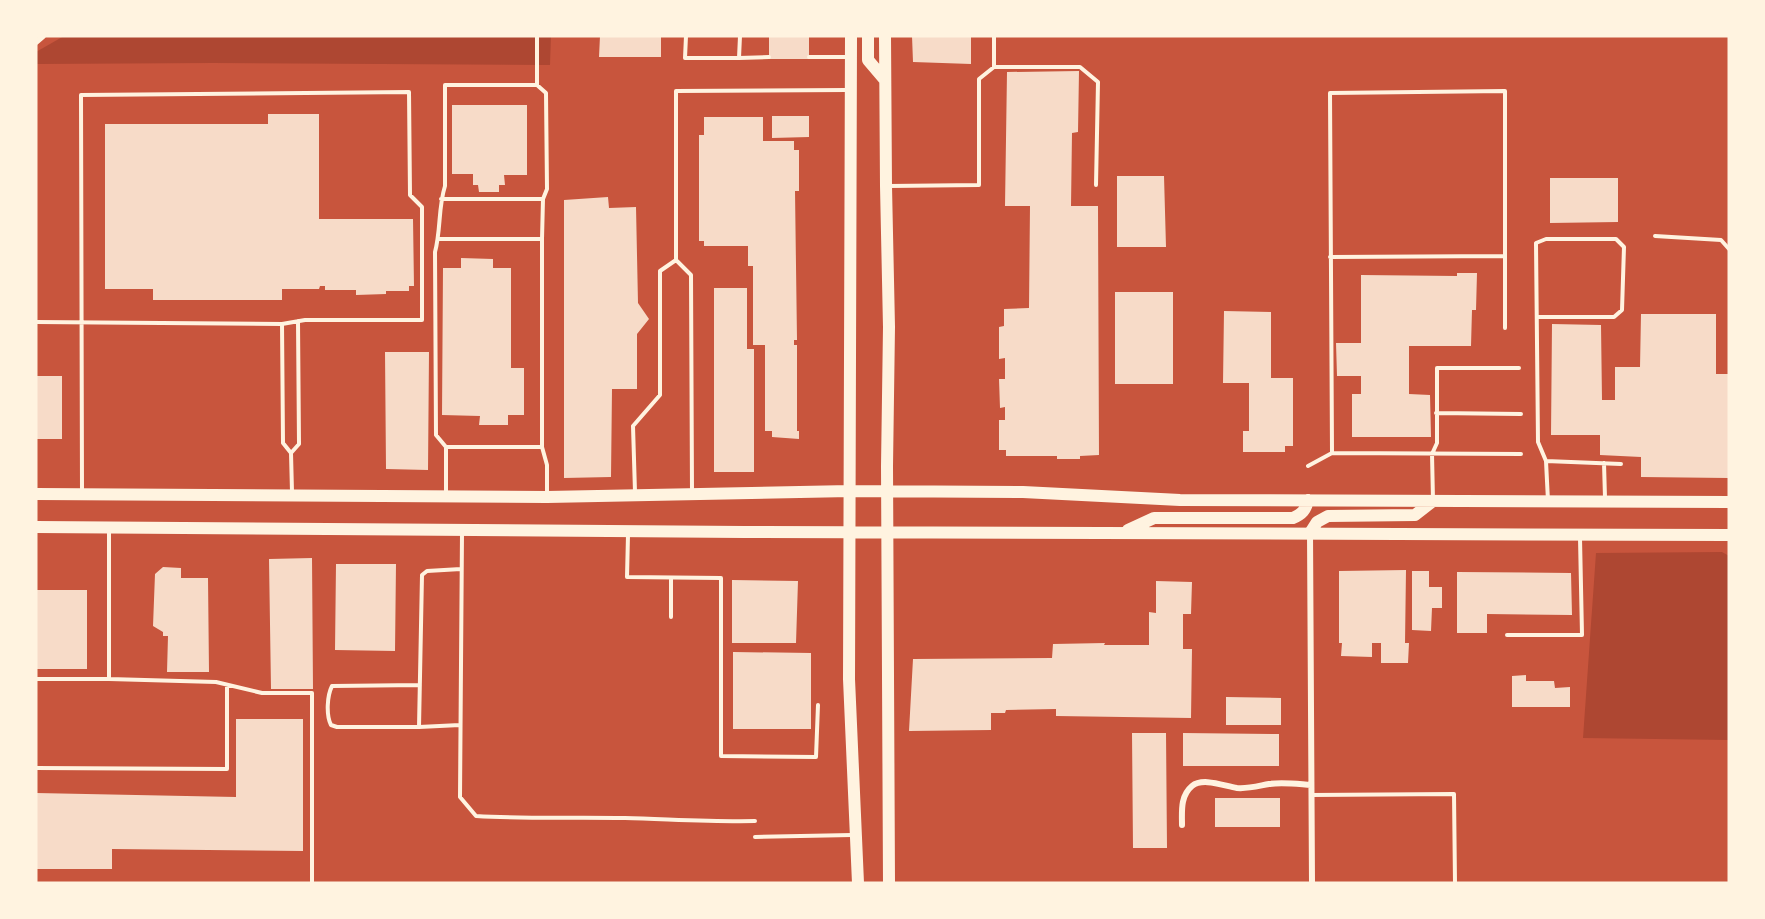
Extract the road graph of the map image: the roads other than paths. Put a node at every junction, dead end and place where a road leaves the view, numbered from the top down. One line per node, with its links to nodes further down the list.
1 (43, 36): 9 (street)
2 (537, 36): 16 (lane)
3 (686, 36): 13 (lane)
4 (740, 36): 13 (lane)
5 (851, 36): 12 (main road)
6 (868, 36): 15 (main road)
7 (885, 36): 15 (main road)
8 (994, 36): 14 (lane)
9 (36, 42)
10 (769, 57): 13 (lane)
11 (809, 57): 12 (lane)
12 (851, 57): 17 (main road)
13 (739, 58)
14 (994, 67): 18 (lane); 19 (lane)
15 (885, 80): 19 (main road)
16 (537, 85): 20 (lane); 21 (lane)
17 (851, 90): 28 (lane); 48 (main road)
18 (1096, 185)
19 (886, 186): 49 (main road)
20 (441, 199): 21 (lane); 23 (lane)
21 (543, 199): 24 (lane)
22 (1655, 236): 25 (lane)
23 (439, 239): 24 (lane); 38 (lane)
24 (542, 240): 39 (lane)
25 (1729, 249)
26 (1330, 256): 27 (lane); 27 (lane); 41 (lane)
27 (1505, 256): 34 (lane)
28 (676, 260): 51 (lane); 55 (lane)
29 (1537, 317): 29 (lane); 44 (lane)
30 (298, 321): 32 (lane); 33 (lane); 40 (lane)
31 (36, 322): 32 (lane)
32 (82, 323): 33 (lane); 52 (lane)
33 (282, 324): 40 (lane)
34 (1505, 328)
35 (1519, 368): 36 (lane)
36 (1436, 412): 37 (lane); 42 (lane)
37 (1521, 414)
38 (446, 447): 39 (lane); 54 (lane)
39 (542, 447): 56 (lane)
40 (291, 453): 53 (lane)
41 (1332, 453): 42 (lane); 47 (lane)
42 (1432, 454): 43 (lane); 58 (lane)
43 (1521, 454)
44 (1546, 461): 45 (lane); 59 (lane)
45 (1604, 463): 46 (lane); 60 (lane)
46 (1621, 464)
47 (1308, 466)
48 (850, 491): 49 (main road); 51 (main road); 66 (main road)
49 (887, 492): 57 (main road); 67 (main road)
50 (36, 494): 52 (main road)
51 (692, 494): 55 (main road)
52 (82, 495): 53 (main road)
53 (292, 496): 54 (main road)
54 (446, 496): 56 (main road)
55 (635, 496): 56 (main road)
56 (547, 497)
57 (1308, 500): 58 (main road); 68 (main road)
58 (1433, 501): 59 (main road); 69 (main road)
59 (1548, 501): 60 (main road)
60 (1605, 502): 61 (main road)
61 (1729, 502)
62 (36, 527): 63 (main road)
63 (109, 528): 64 (main road); 77 (lane)
64 (462, 529): 65 (main road); 72 (lane)
65 (628, 531): 66 (main road); 73 (lane)
66 (850, 531): 67 (main road); 88 (main road)
67 (888, 531): 68 (main road); 92 (main road)
68 (1124, 532): 69 (main road)
69 (1310, 533): 70 (main road); 84 (street)
70 (1580, 534): 71 (main road); 75 (lane)
71 (1729, 535)
72 (461, 569): 79 (lane); 81 (lane)
73 (672, 578): 74 (lane); 80 (lane)
74 (671, 617)
75 (1507, 635)
76 (36, 679): 77 (lane)
77 (109, 679): 78 (lane)
78 (227, 685): 83 (lane); 90 (lane)
79 (420, 685): 82 (lane); 82 (lane)
80 (818, 705)
81 (460, 725): 82 (lane); 86 (lane)
82 (419, 727)
83 (36, 768)
84 (1311, 785): 85 (street); 87 (street)
85 (1311, 795): 93 (street); 94 (lane)
86 (755, 821)
87 (1182, 825)
88 (856, 835): 89 (lane); 91 (main road)
89 (755, 837)
90 (312, 883)
91 (858, 883)
92 (889, 883)
93 (1312, 883)
94 (1455, 883)

